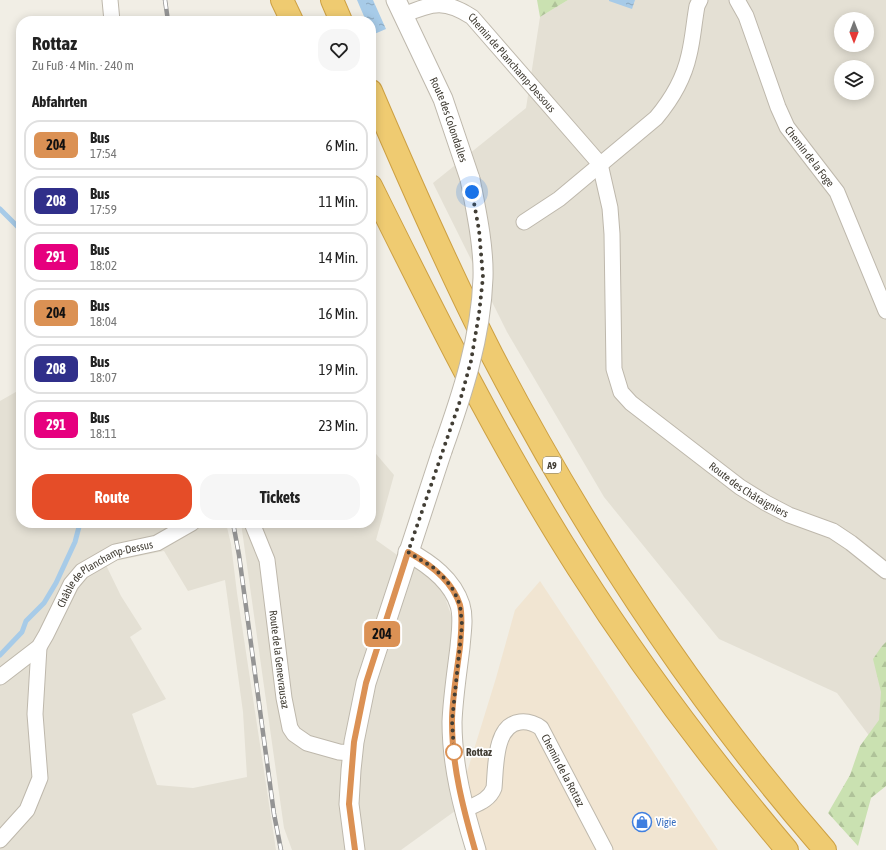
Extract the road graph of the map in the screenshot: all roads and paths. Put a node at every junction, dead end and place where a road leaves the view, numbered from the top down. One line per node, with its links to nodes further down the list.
1 (110, 0): 7 (street)
2 (282, 0): 8 (highway)
3 (332, 0): 9 (highway)
4 (700, 0): 11 (street)
5 (737, 0): 14 (street, Chemin de la Foge)
6 (400, 8): 11 (street, Chemin de Planchamp-Dessous); 18 (street, Route des Colondalles, bridge)
7 (112, 16)
8 (290, 16)
9 (339, 16)
10 (376, 102): 29 (highway, A9)
11 (600, 164): 13 (street); 15 (street, Chemin de Planchamp-Dessous)
12 (376, 196): 28 (highway)
13 (524, 222)
14 (886, 311)
15 (620, 392): 19 (street, Route des Châtaigniers)
16 (183, 528): 20 (street, Châble de Planchamp-Dessus)
17 (254, 528): 22 (street, Route de la Genevrausaz)
18 (408, 552): 22 (street, Route des Colondalles); 23 (street)
19 (886, 571)
20 (39, 647): 21 (street, Châble de Planchamp-Dessus); 24 (street, Châble de Planchamp-Dessus)
21 (0, 677)
22 (352, 753): 25 (street, Route des Colondalles)
23 (464, 810): 26 (street); 27 (street, Chemin de la Rottaz)
24 (0, 840)
25 (355, 850)
26 (476, 850)
27 (605, 850)
28 (786, 850)
29 (825, 850)

